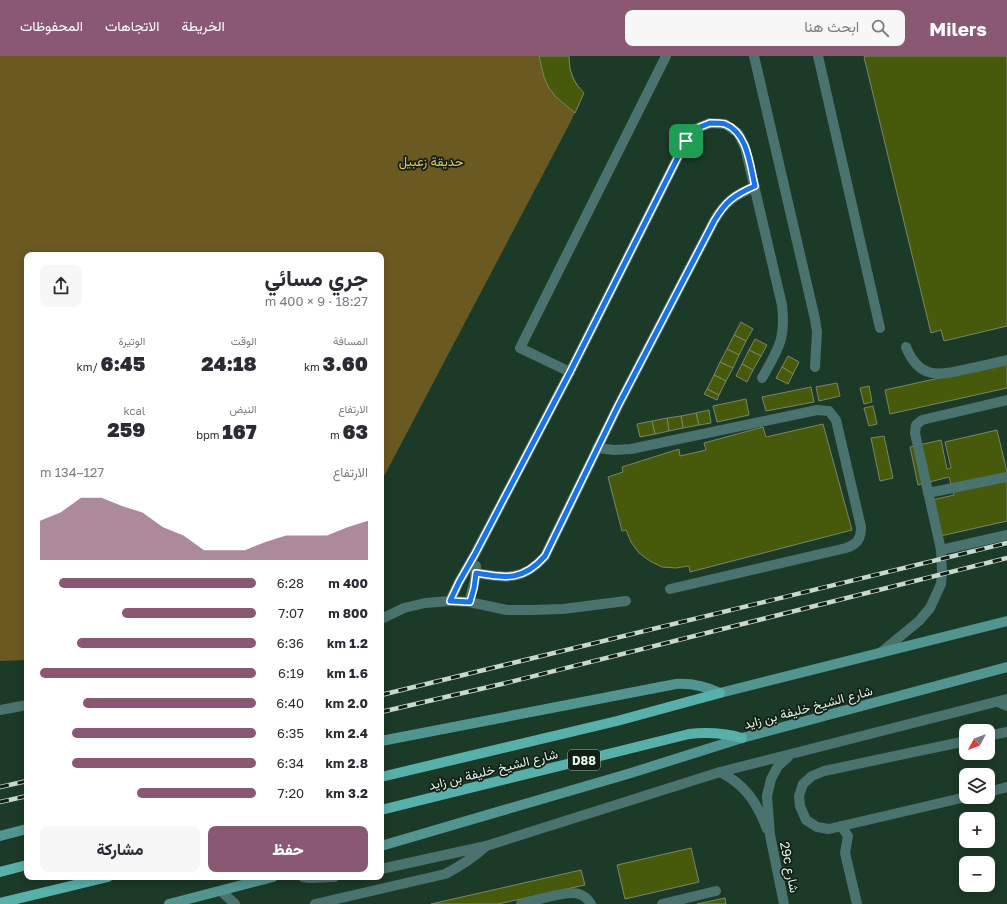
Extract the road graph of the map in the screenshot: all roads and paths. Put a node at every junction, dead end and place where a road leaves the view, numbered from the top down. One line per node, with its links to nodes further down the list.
1 (666, 56): 9 (street)
2 (754, 56): 8 (street)
3 (818, 56): 5 (street)
4 (755, 186): 9 (street); 10 (street); 12 (street)
5 (880, 328)
6 (906, 347): 7 (street)
7 (1007, 360)
8 (815, 367)
9 (570, 372): 17 (street)
10 (762, 378)
11 (1007, 400): 14 (street)
12 (597, 448): 18 (street); 19 (street)
13 (1007, 477): 14 (street)
14 (928, 492): 16 (street)
15 (1007, 535): 16 (street)
16 (941, 550): 25 (street)
17 (475, 554): 18 (street); 20 (street)
18 (476, 573): 22 (street)
19 (670, 589)
20 (450, 601): 22 (street); 23 (street)
21 (626, 601): 22 (street)
22 (470, 602)
23 (384, 618)
24 (1007, 621): 25 (main road, شارع الشيخ خليفة بن زايد / D88)
25 (880, 653): 27 (main road, شارع الشيخ خليفة بن زايد / D88)
26 (1007, 667): 33 (main road, شارع الشيخ خليفة بن زايد / D88)
27 (720, 692): 34 (main road); 38 (main road, شارع الشيخ خليفة بن زايد / D88)
28 (1004, 702): 36 (street)
29 (24, 706): 30 (street)
30 (0, 710)
31 (1007, 732): 32 (street)
32 (995, 735)
33 (742, 738): 42 (main road, شارع الشيخ خليفة بن زايد / D88); 47 (main road)
34 (384, 740)
35 (959, 742): 43 (street)
36 (790, 755): 37 (street); 45 (street, 29c شارع)
37 (720, 772): 45 (street, 29c شارع); 48 (street)
38 (384, 776)
39 (1007, 787): 40 (street)
40 (995, 790)
41 (959, 799): 43 (street)
42 (384, 809)
43 (841, 826): 64 (street)
44 (24, 829): 46 (main road)
45 (770, 835): 63 (street, 29c شارع)
46 (0, 836)
47 (384, 845)
48 (486, 846): 50 (street); 59 (street)
49 (24, 866): 51 (main road)
50 (384, 868)
51 (0, 872)
52 (96, 880): 56 (main road)
53 (262, 880): 54 (main road)
54 (221, 891): 57 (main road); 58 (street)
55 (716, 891): 62 (street)
56 (0, 904)
57 (169, 904)
58 (235, 904)
59 (315, 904)
60 (521, 904): 61 (street)
61 (591, 904)
62 (662, 904)
63 (784, 904)
64 (856, 904)

